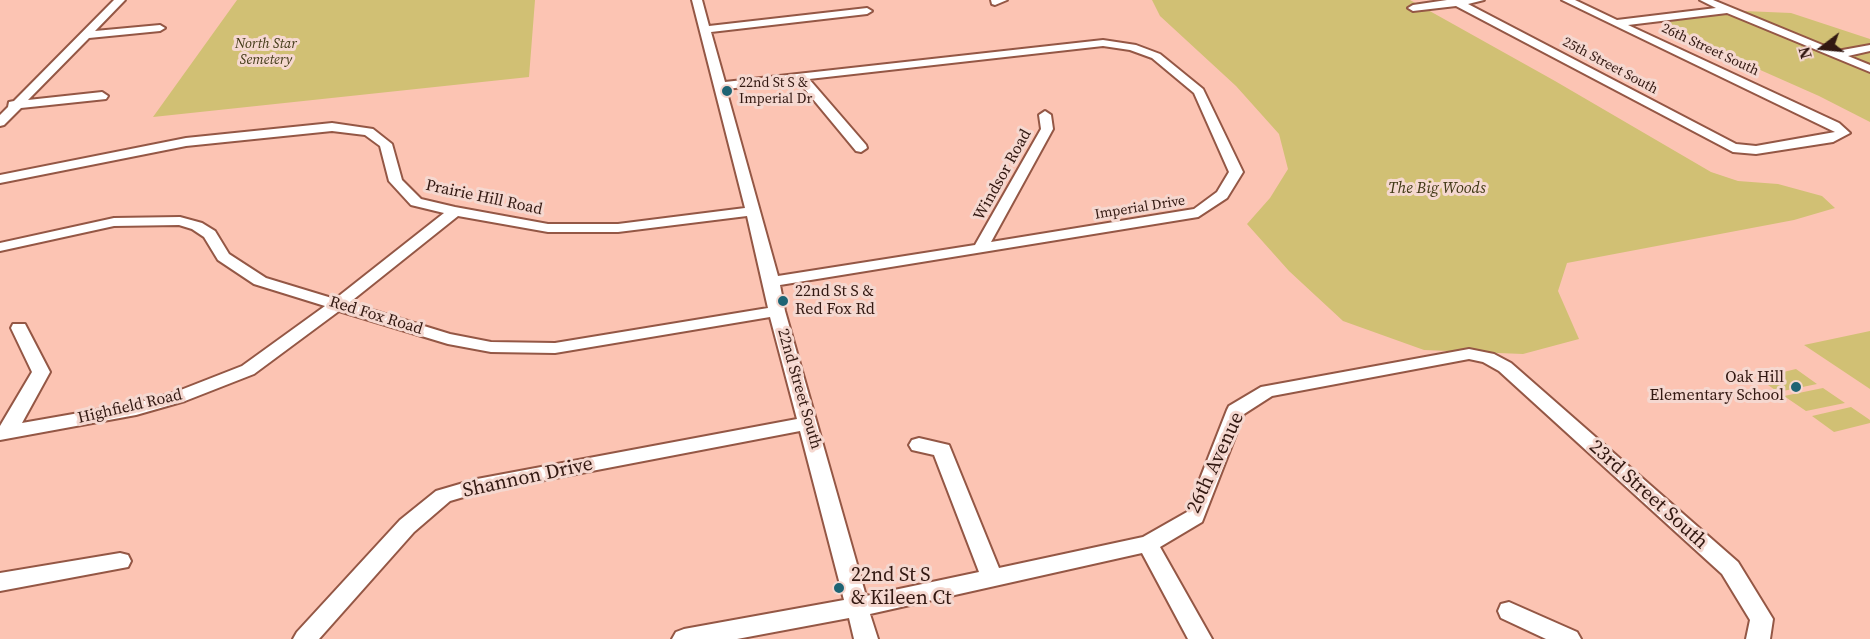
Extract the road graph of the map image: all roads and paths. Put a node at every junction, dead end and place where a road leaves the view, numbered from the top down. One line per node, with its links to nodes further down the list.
1 (120, 0): 13 (street)
2 (697, 0): 12 (street, 22nd Street South)
3 (1479, 0): 5 (street)
4 (1705, 0): 8 (street)
5 (1455, 1): 7 (street); 24 (street, 25th Street South)
6 (1570, 1): 10 (street, 26th Street South)
7 (1413, 8)
8 (1726, 10): 10 (street); 15 (street)
9 (867, 11): 12 (street)
10 (1617, 23): 24 (street, 26th Street South)
11 (160, 28): 13 (street)
12 (705, 30): 18 (street, 22nd Street South)
13 (85, 35): 20 (street)
14 (1870, 48): 15 (street)
15 (1836, 55): 16 (street)
16 (1870, 69)
17 (802, 78): 18 (street, Imperial Drive); 25 (street); 30 (street, Imperial Drive)
18 (720, 86): 28 (street, 22nd Street South)
19 (102, 96): 20 (street)
20 (17, 105): 21 (street); 23 (street)
21 (0, 106)
22 (1045, 115): 30 (street, Windsor Road)
23 (0, 122)
24 (1835, 126)
25 (861, 148)
26 (0, 179): 27 (street, Prairie Hill Road)
27 (455, 211): 28 (street, Prairie Hill Road); 32 (street, Highfield Road)
28 (753, 211): 31 (street, 22nd Street South)
29 (0, 247): 32 (street, Red Fox Road)
30 (980, 249): 31 (street, Imperial Drive)
31 (772, 282): 33 (street, 22nd Street South)
32 (338, 304): 33 (street, Red Fox Road); 37 (street, Highfield Road)
33 (777, 311): 36 (street, 22nd Street South)
34 (18, 328): 37 (street)
35 (1505, 367): 39 (street, 26th Avenue); 50 (street, 23rd Street South)
36 (809, 423): 43 (street, 22nd Street South); 45 (street, Shannon Drive)
37 (3, 432)
38 (919, 445): 41 (street)
39 (1148, 544): 41 (street, 26th Avenue); 48 (street)
40 (120, 561): 42 (street)
41 (992, 578): 43 (street, 26th Avenue)
42 (0, 582)
43 (858, 607): 46 (street, 26th Avenue); 47 (street, 22nd Street South)
44 (1509, 611): 49 (street)
45 (305, 639)
46 (684, 639)
47 (866, 639)
48 (1200, 639)
49 (1569, 639)
50 (1758, 639)

